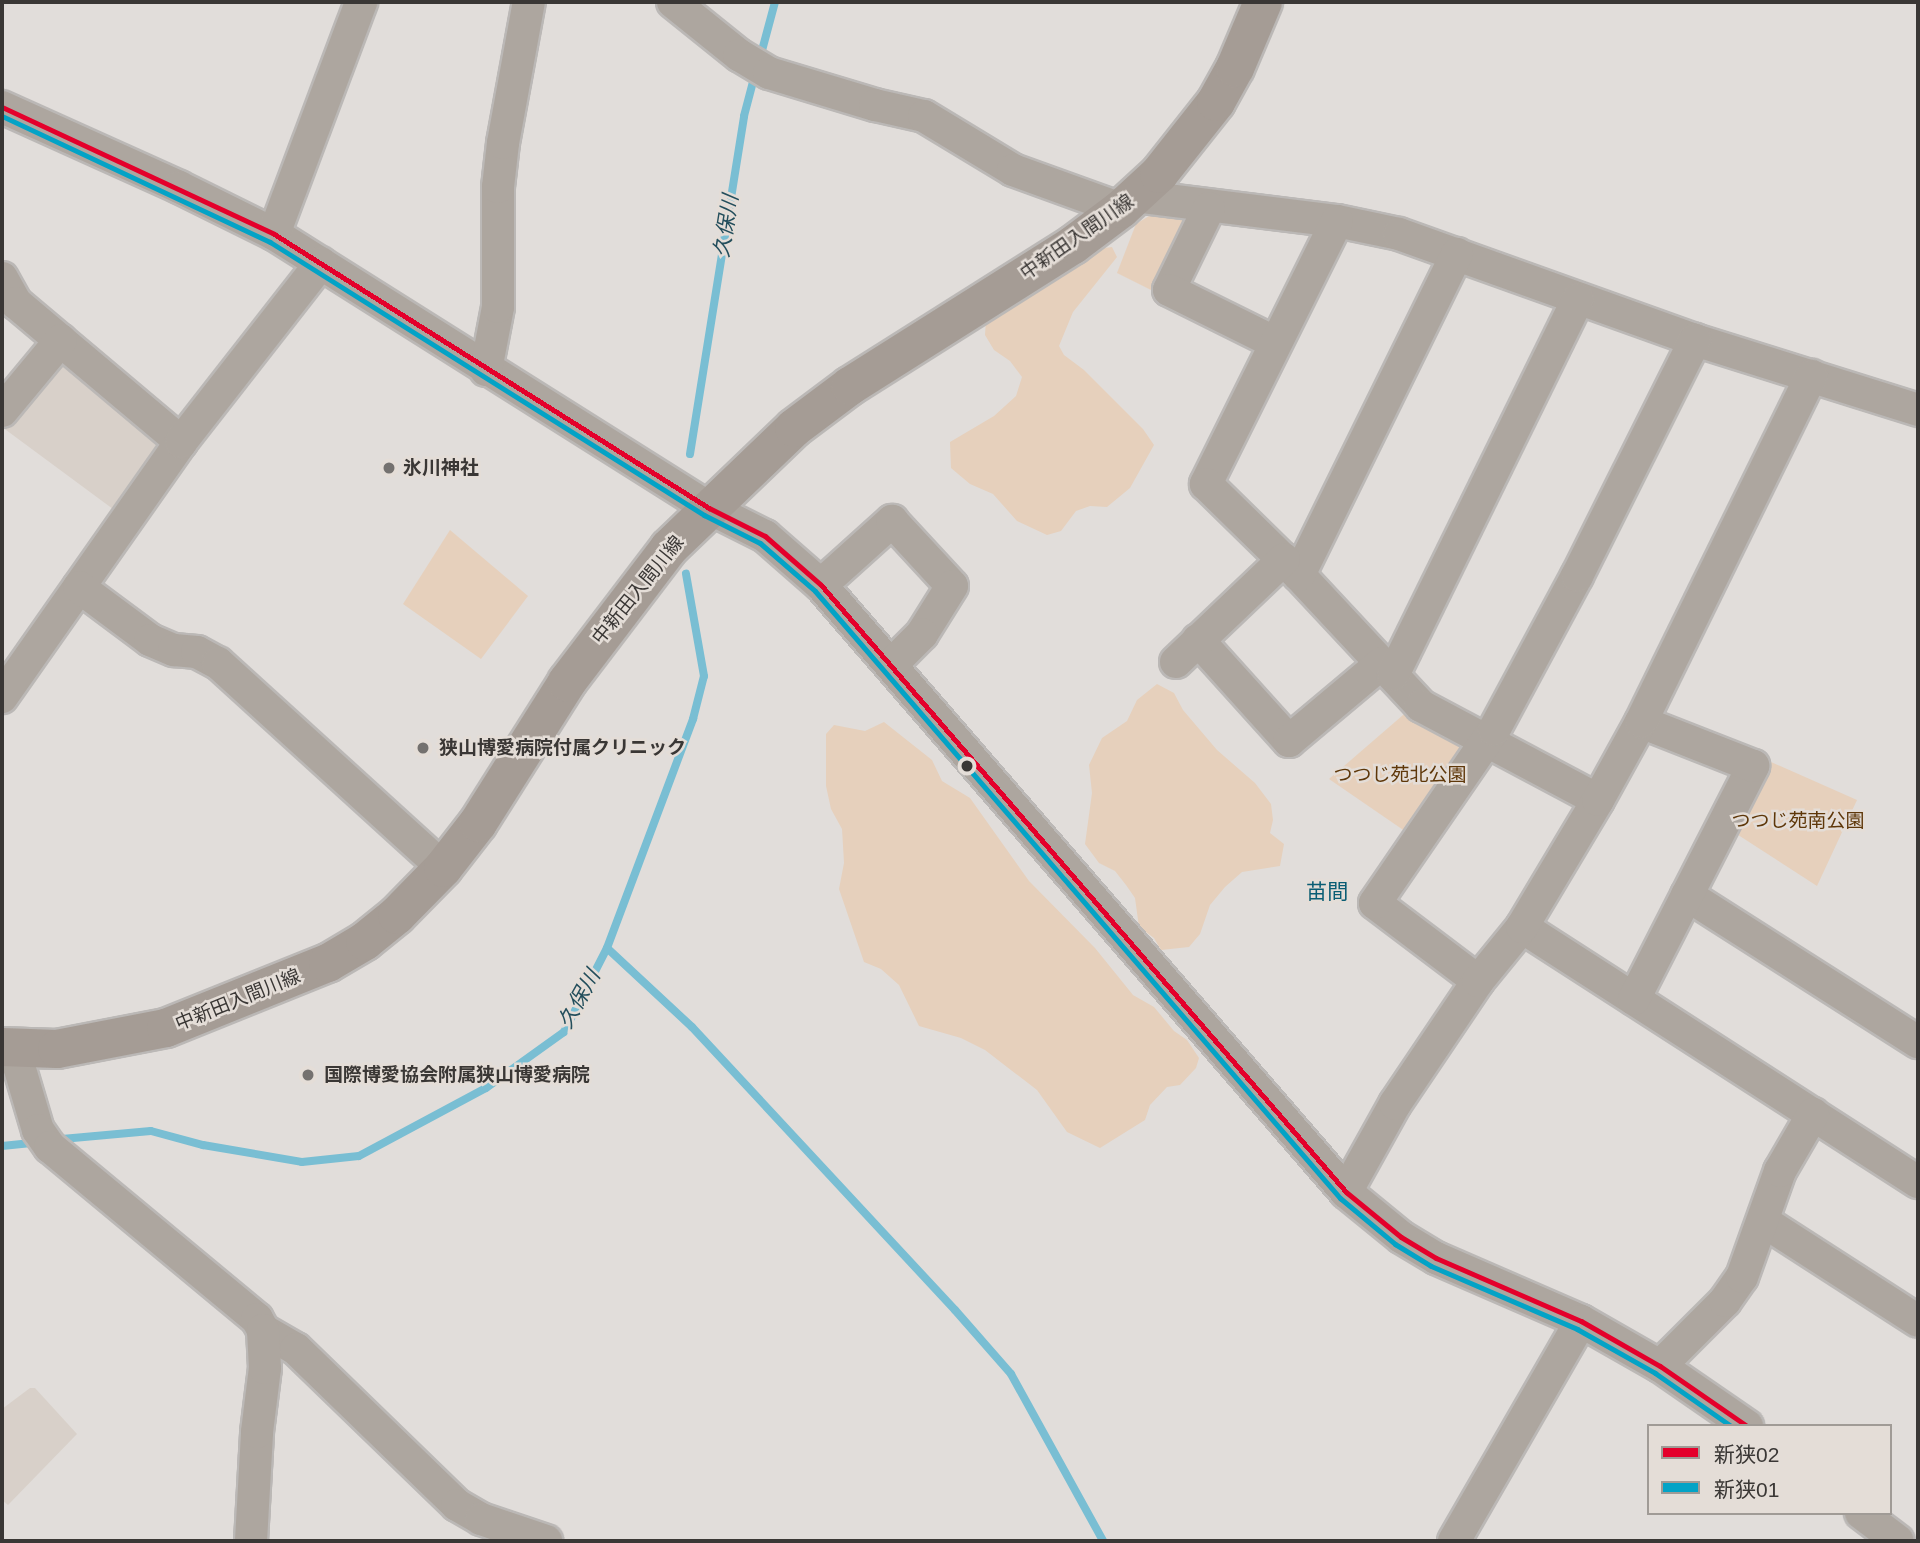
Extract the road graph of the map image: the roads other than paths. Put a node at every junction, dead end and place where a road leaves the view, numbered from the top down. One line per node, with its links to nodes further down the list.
1 (360, 2): 9 (street)
2 (529, 2): 17 (street)
3 (673, 2): 6 (street)
4 (1263, 2): 6 (main road, 中新田入間川線)
5 (2, 107): 9 (street)
6 (1128, 203): 7 (street); 22 (main road, 中新田入間川線)
7 (1209, 208): 8 (street); 16 (street)
8 (1337, 221): 10 (street); 16 (street)
9 (274, 234): 11 (street)
10 (1457, 254): 13 (street); 23 (street)
11 (321, 263): 17 (street); 21 (street)
12 (2, 278): 14 (street)
13 (1578, 299): 15 (street); 29 (street)
14 (61, 340): 20 (street); 21 (street)
15 (1695, 341): 18 (street); 32 (street)
16 (1276, 343): 23 (street)
17 (486, 370): 22 (street)
18 (1811, 376): 19 (street); 31 (street)
19 (1918, 410)
20 (2, 411)
21 (181, 443): 25 (street)
22 (709, 508): 24 (street); 34 (main road, 中新田入間川線)
23 (1292, 567): 26 (street); 29 (street)
24 (821, 585): 28 (street); 28 (street)
25 (79, 587): 30 (street); 34 (street)
26 (1198, 640): 27 (street); 29 (street)
27 (1176, 662)
28 (891, 665): 43 (street)
29 (1387, 669): 32 (street)
30 (2, 697)
31 (1641, 722): 33 (street); 35 (street)
32 (1486, 742): 33 (street); 37 (street)
33 (1598, 800): 36 (street)
34 (443, 868): 40 (main road, 中新田入間川線)
35 (1687, 895): 38 (street); 39 (street)
36 (1522, 927): 37 (street); 38 (street)
37 (1478, 981): 43 (street)
38 (1634, 999): 41 (street)
39 (1918, 1042)
40 (10, 1048): 47 (street)
41 (1813, 1114): 42 (street); 44 (street)
42 (1918, 1182)
43 (1346, 1192): 45 (street)
44 (1763, 1221): 46 (street); 48 (street)
45 (1581, 1321): 48 (street); 53 (street)
46 (1918, 1321)
47 (263, 1330): 51 (street); 52 (street)
48 (1660, 1366): 49 (street)
49 (1744, 1424)
50 (1864, 1515): 54 (street)
51 (251, 1541)
52 (546, 1541)
53 (1454, 1541)
54 (1898, 1541)

